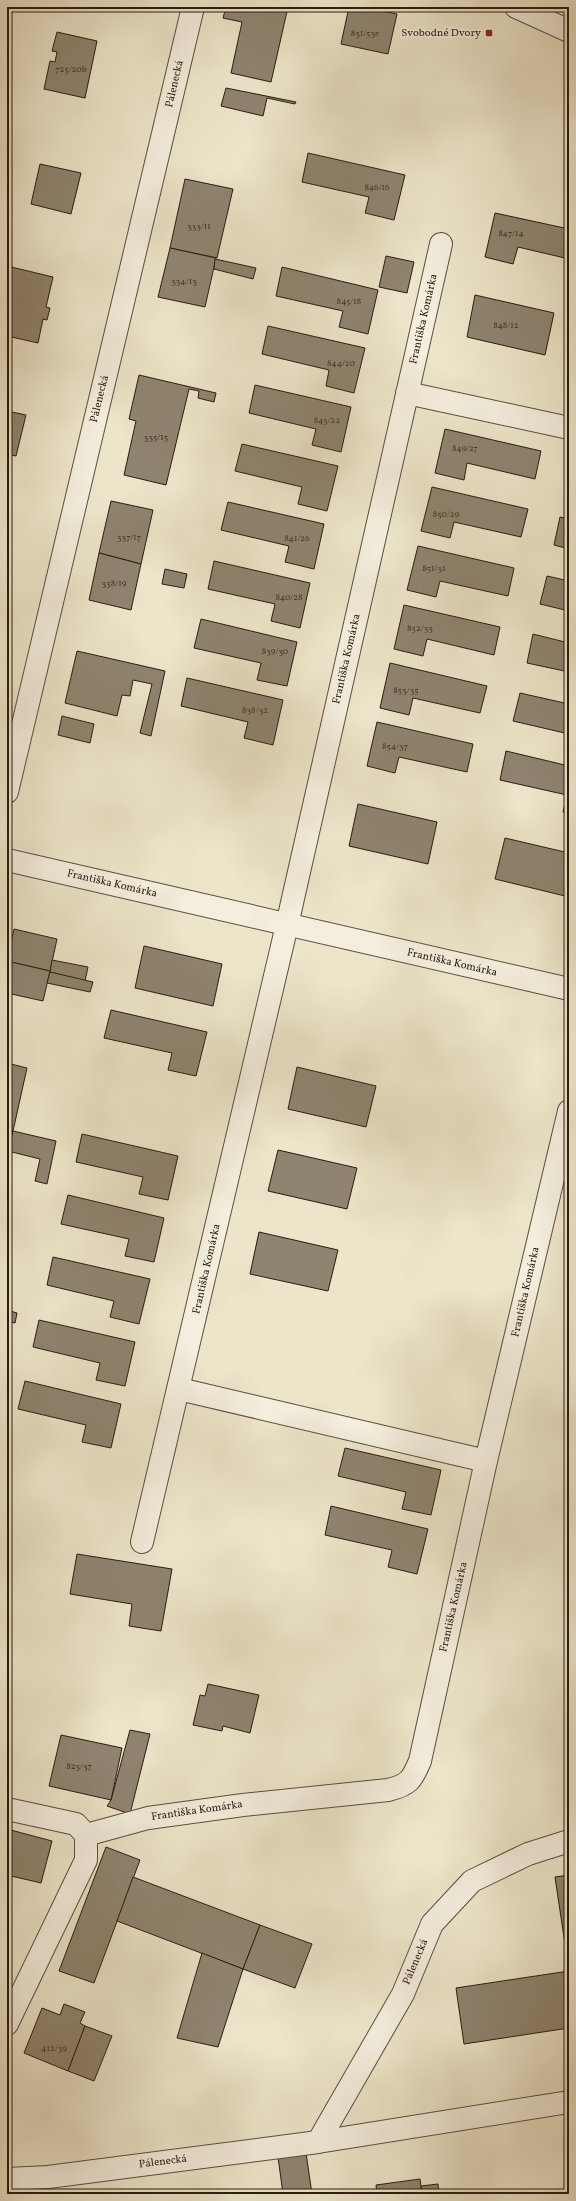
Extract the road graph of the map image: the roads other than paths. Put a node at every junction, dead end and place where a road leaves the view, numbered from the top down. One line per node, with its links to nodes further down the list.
1 (193, 7): 7 (street, Pálenecká)
2 (516, 7): 3 (street)
3 (569, 31)
4 (441, 244): 5 (street, Františka Komárka)
5 (407, 393): 6 (street); 9 (street, Františka Komárka)
6 (569, 428)
7 (7, 792)
8 (7, 860): 9 (street, Františka Komárka)
9 (287, 925): 10 (street, Františka Komárka); 12 (street, Františka Komárka)
10 (569, 989)
11 (569, 1111): 13 (street, Františka Komárka)
12 (179, 1389): 13 (street); 14 (street, Františka Komárka)
13 (486, 1461): 16 (street, Františka Komárka)
14 (142, 1542)
15 (7, 1809): 16 (street)
16 (86, 1835): 18 (street)
17 (569, 1841): 20 (street, Pálenecká)
18 (7, 2024)
19 (569, 2102): 20 (street, Pálenecká)
20 (318, 2142): 21 (street, Pálenecká)
21 (7, 2179)

